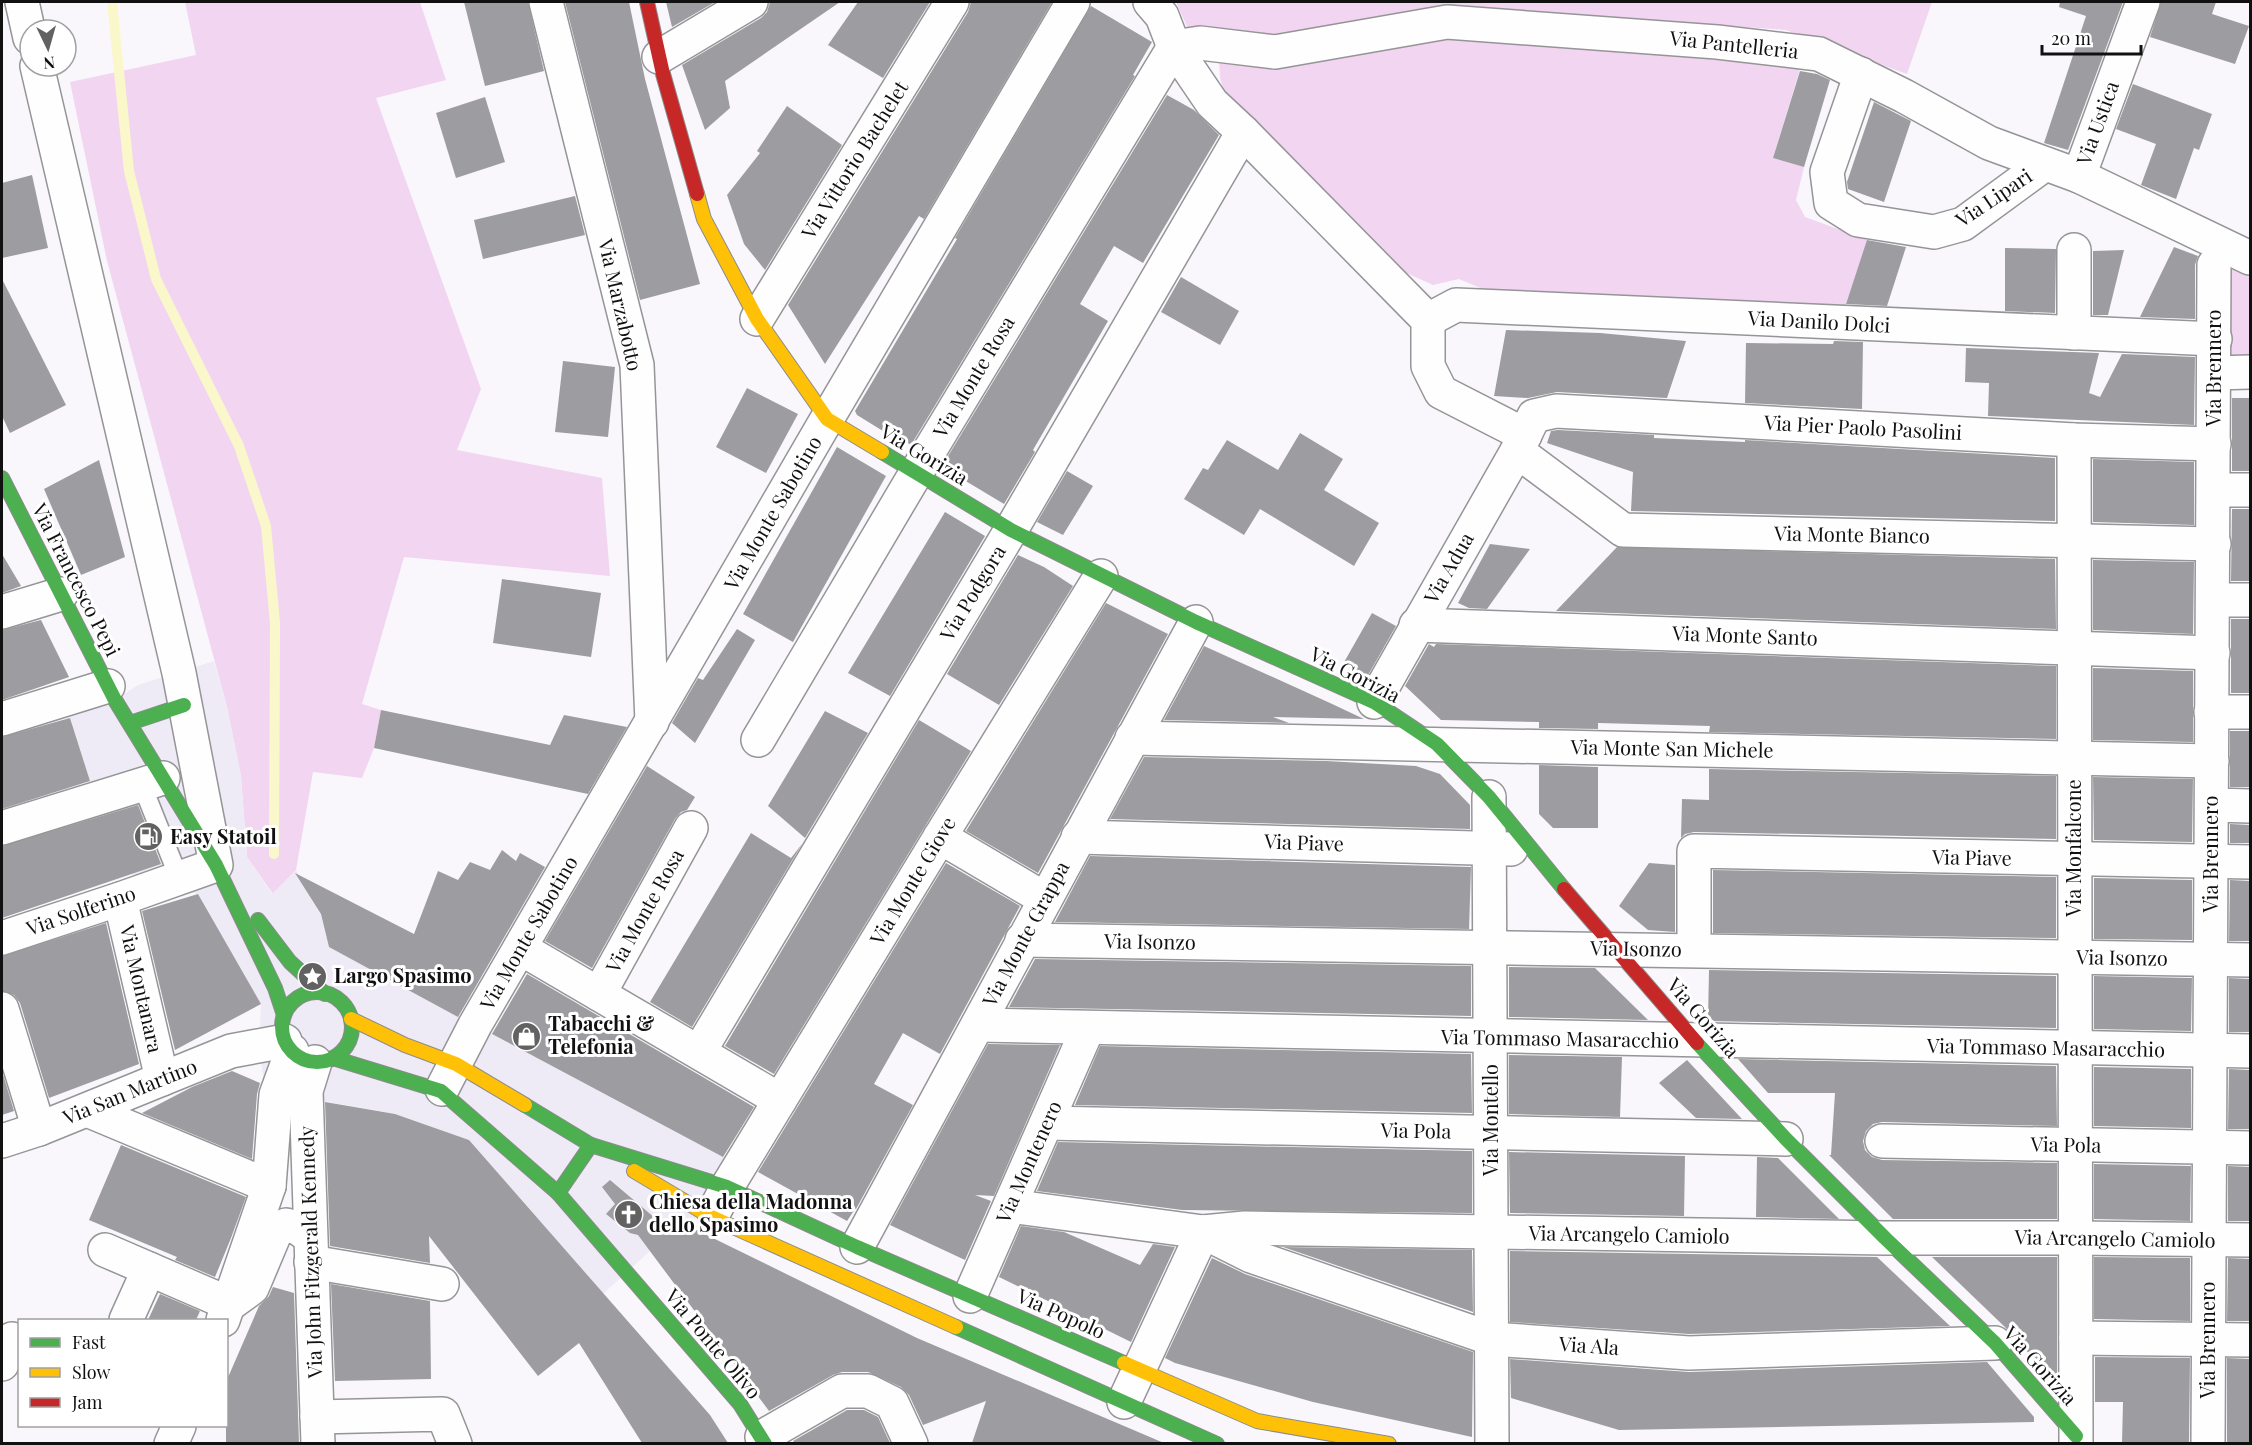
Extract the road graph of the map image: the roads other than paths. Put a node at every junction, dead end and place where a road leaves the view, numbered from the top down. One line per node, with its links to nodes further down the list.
1 (22, 2): 9 (street)
2 (546, 2): 53 (street, Via Marzabotto)
3 (646, 2): 11 (street, Via Gorizia)
4 (751, 2): 11 (street)
5 (952, 2): 20 (street, Via Vittorio Bachelet)
6 (1073, 2): 26 (street, Via Monte Sabotino)
7 (1150, 2): 10 (street)
8 (2143, 2): 16 (street, Via Ustica)
9 (26, 18)
10 (1174, 47): 12 (street, Via Pantelleria); 14 (street); 30 (street, Via Monte Rosa)
11 (659, 57): 20 (street, Via Gorizia)
12 (1861, 74): 15 (street, Via Pantelleria); 15 (street, Via Lipari)
13 (40, 78): 48 (street)
14 (1243, 132): 21 (street); 34 (street, Via Podgora)
15 (2045, 164): 16 (street, Via Pantelleria)
16 (2079, 176): 18 (street, Via Pantelleria)
17 (2074, 249): 22 (street)
18 (2250, 258)
19 (2214, 265): 23 (street, Via Brennero)
20 (757, 319): 26 (street, Via Gorizia)
21 (1428, 320): 22 (street, Via Danilo Dolci); 28 (street, Via Monte Bianco)
22 (2073, 333): 23 (street, Via Danilo Dolci)
23 (2215, 339): 25 (street, Via Brennero)
24 (2250, 372): 25 (street)
25 (2214, 373): 29 (street, Via Brennero)
26 (827, 419): 30 (street, Via Gorizia); 53 (street, Via Monte Sabotino)
27 (2074, 440): 28 (street, Via Pier Paolo Pasolini); 29 (street, Via Pier Paolo Pasolini); 35 (street, Via Monfalcone)
28 (1521, 443): 35 (street, Via Monte Bianco); 43 (street, Via Adua)
29 (2214, 444): 32 (street, Via Brennero)
30 (916, 473): 34 (street, Via Gorizia); 55 (street, Via Monte Rosa)
31 (3, 483): 38 (street, Via Francesco Pepi)
32 (2214, 490): 33 (street); 36 (street, Via Brennero)
33 (2250, 490)
34 (1011, 530): 37 (street, Via Gorizia); 97 (street, Via Podgora)
35 (2074, 541): 36 (street, Via Monte Bianco); 44 (street, Via Monfalcone)
36 (2214, 544): 39 (street, Via Brennero)
37 (1101, 576): 42 (street, Via Gorizia); 65 (street, Via Monte Giove)
38 (60, 594): 41 (street); 46 (street, Via Francesco Pepi)
39 (2213, 600): 40 (street); 45 (street, Via Brennero)
40 (2250, 600)
41 (2, 612)
42 (1196, 622): 47 (street, Via Gorizia); 54 (street, Via Monte Grappa)
43 (1416, 625): 44 (street, Via Monte Santo); 47 (street, Via Adua)
44 (2074, 648): 45 (street, Via Monte Santo); 57 (street, Via Monfalcone)
45 (2213, 653): 49 (street, Via Brennero)
46 (112, 693): 51 (street); 52 (street, Via Francesco Pepi)
47 (1374, 702): 56 (street, Via Gorizia)
48 (184, 705): 52 (street); 72 (street)
49 (2211, 712): 50 (street); 58 (street, Via Brennero)
50 (2250, 712)
51 (2, 719)
52 (130, 723): 59 (street, Via Francesco Pepi)
53 (652, 723): 79 (street, Via Monte Sabotino)
54 (1132, 738): 56 (street, Via Monte San Michele); 66 (street, Via Monte Grappa)
55 (758, 740)
56 (1437, 744): 57 (street, Via Monte San Michele); 60 (street, Via Gorizia)
57 (2074, 758): 58 (street, Via Monte San Michele); 69 (street, Via Monfalcone)
58 (2212, 761): 61 (street, Via Brennero)
59 (153, 782): 63 (street); 72 (street, Via Francesco Pepi); 73 (lane)
60 (1489, 797): 67 (street, Via Montello); 68 (street, Via Gorizia)
61 (2212, 805): 62 (street); 70 (street, Via Brennero)
62 (2250, 806)
63 (2, 828)
64 (691, 828): 86 (street, Via Monte Rosa)
65 (940, 837): 75 (street); 100 (street, Via Monte Giove)
66 (1078, 837): 67 (street, Via Piave); 75 (street, Via Monte Grappa)
67 (1489, 848): 68 (street, Via Piave); 78 (street, Via Montello)
68 (1530, 849): 80 (street, Via Gorizia)
69 (2074, 860): 70 (street, Via Piave); 81 (street, Via Piave); 82 (street, Via Monfalcone)
70 (2211, 861): 71 (street, Via Piave); 83 (street, Via Brennero)
71 (2250, 862)
72 (216, 865): 73 (street, Via Solferino); 85 (street); 93 (street)
73 (170, 881): 74 (street, Via Solferino)
74 (120, 899): 76 (street, Via Solferino); 99 (street, Via Montanara)
75 (1045, 899): 77 (street, Via Monte Grappa)
76 (2, 938)
77 (1022, 940): 78 (street, Via Isonzo); 88 (street, Via Monte Grappa)
78 (1490, 946): 80 (street, Via Isonzo); 91 (street, Via Montello)
79 (520, 948): 86 (street); 98 (street, Via Monte Sabotino)
80 (1617, 949): 81 (street, Via Isonzo); 92 (street, Via Gorizia)
81 (1694, 950): 82 (street, Via Isonzo)
82 (2074, 957): 83 (street, Via Isonzo); 94 (street, Via Monfalcone)
83 (2211, 960): 84 (street, Via Isonzo); 95 (street, Via Brennero)
84 (2250, 960)
85 (326, 994): 87 (street); 93 (street)
86 (599, 994): 97 (street)
87 (351, 1019): 93 (street); 98 (street)
88 (978, 1026): 89 (street, Via Tommaso Masaracchio); 123 (street, Via Monte Grappa)
89 (1088, 1028): 91 (street, Via Tommaso Masaracchio); 102 (street, Via Montenero)
90 (5, 1029): 103 (street)
91 (1490, 1037): 92 (street, Via Tommaso Masaracchio); 104 (street, Via Montello)
92 (1696, 1042): 94 (street, Via Tommaso Masaracchio); 105 (street, Via Gorizia)
93 (295, 1046): 98 (street); 99 (street, Via San Martino); 112 (street); 125 (street, Via John Fitzgerald Kennedy)
94 (2075, 1049): 95 (street, Via Tommaso Masaracchio); 108 (street, Via Monfalcone)
95 (2210, 1050): 96 (street, Via Tommaso Masaracchio); 110 (street, Via Brennero)
96 (2250, 1051)
97 (699, 1052): 100 (street)
98 (449, 1078): 109 (street); 114 (street, Via Ponte Olivo)
99 (162, 1079): 101 (street, Via San Martino)
100 (780, 1100): 113 (street, Via Monte Giove)
101 (87, 1110): 103 (street, Via San Martino); 112 (street)
102 (1047, 1123): 104 (street, Via Pola); 115 (street, Via Montenero)
103 (39, 1129): 106 (street, Via San Martino)
104 (1491, 1133): 105 (street, Via Pola); 118 (street, Via Montello)
105 (1786, 1139): 119 (street, Via Gorizia)
106 (2, 1141)
107 (1882, 1141): 108 (street, Via Pola)
108 (2075, 1145): 110 (street, Via Pola); 120 (street, Via Monfalcone)
109 (591, 1146): 113 (street, Via Popolo); 114 (street); 116 (street)
110 (2209, 1148): 111 (street, Via Pola); 121 (street, Via Brennero)
111 (2250, 1149)
112 (269, 1186): 129 (street)
113 (727, 1187): 116 (street, Via Monte Giove); 123 (street, Via Popolo)
114 (558, 1193): 140 (street, Via Ponte Olivo)
115 (1010, 1206): 117 (street, Via Arcangelo Camiolo); 128 (street, Via Montenero)
116 (711, 1217): 137 (street)
117 (1203, 1232): 118 (street, Via Arcangelo Camiolo); 132 (street, Via Ala); 136 (street)
118 (1491, 1232): 119 (street, Via Arcangelo Camiolo); 132 (street, Via Montello)
119 (1885, 1238): 120 (street, Via Arcangelo Camiolo); 135 (street, Via Gorizia)
120 (2075, 1238): 121 (street, Via Arcangelo Camiolo); 131 (street, Via Monfalcone)
121 (2209, 1240): 122 (street, Via Arcangelo Camiolo); 133 (street, Via Brennero)
122 (2250, 1240)
123 (857, 1247): 128 (street, Via Popolo)
124 (105, 1250): 126 (street)
125 (310, 1250): 127 (street); 129 (street); 139 (street, Via John Fitzgerald Kennedy)
126 (149, 1269): 129 (street); 130 (street)
127 (442, 1284)
128 (970, 1296): 136 (street, Via Popolo)
129 (226, 1312)
130 (126, 1319)
131 (2076, 1338): 133 (street); 141 (street, Via Monfalcone)
132 (1492, 1339): 135 (street, Via Ala); 147 (street, Via Montello)
133 (2208, 1339): 134 (street); 148 (street, Via Brennero)
134 (2250, 1340)
135 (1995, 1343): 141 (street, Via Gorizia)
136 (1139, 1370): 137 (street); 146 (street, Via Popolo)
137 (1124, 1402): 145 (street)
138 (178, 1427): 142 (street)
139 (317, 1430): 143 (street)
140 (764, 1440): 144 (street)
141 (2076, 1440)
142 (171, 1443)
143 (455, 1443)
144 (911, 1443)
145 (1217, 1443)
146 (1389, 1443)
147 (1492, 1443)
148 (2208, 1443)

